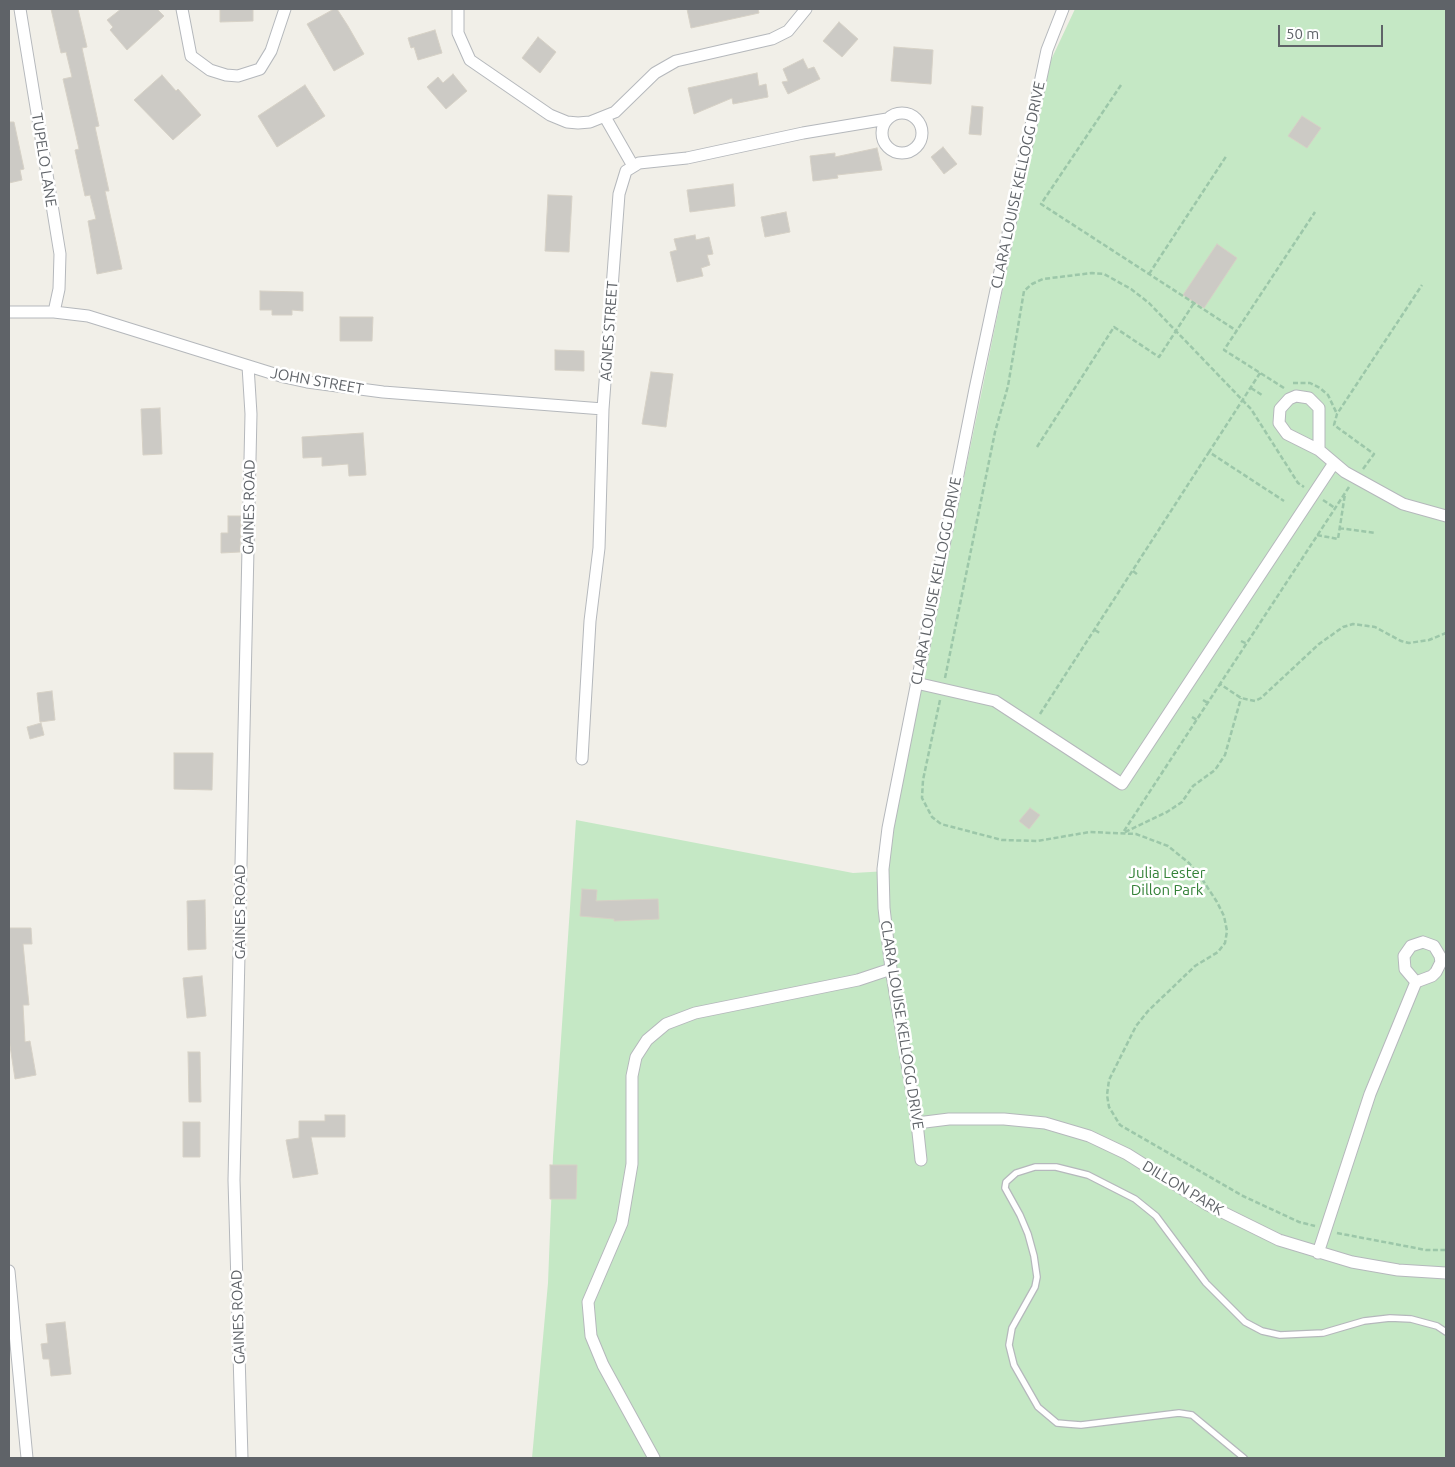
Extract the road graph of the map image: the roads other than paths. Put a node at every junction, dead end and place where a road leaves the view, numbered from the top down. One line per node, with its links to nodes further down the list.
1 (20, 9): 11 (street, TUPELO LANE)
2 (182, 9): 3 (street)
3 (285, 9)
4 (458, 9): 7 (street)
5 (806, 9): 7 (street)
6 (1064, 9): 17 (street, CLARA LOUISE KELLOGG DRIVE)
7 (605, 117): 9 (street)
8 (887, 119): 9 (street)
9 (633, 166): 13 (street, AGNES STREET)
10 (9, 312): 11 (street, JOHN STREET)
11 (54, 312): 12 (street, JOHN STREET)
12 (248, 366): 13 (street, JOHN STREET); 28 (street, GAINES ROAD)
13 (603, 409): 18 (street, AGNES STREET)
14 (1319, 450): 14 (street); 15 (street)
15 (1334, 463): 16 (street); 17 (street)
16 (1446, 516)
17 (916, 683): 19 (street, CLARA LOUISE KELLOGG DRIVE)
18 (582, 759)
19 (891, 969): 21 (street, CLARA LOUISE KELLOGG DRIVE); 29 (street)
20 (1416, 982): 23 (street)
21 (918, 1123): 22 (street, CLARA LOUISE KELLOGG DRIVE); 23 (street, DILLON PARK)
22 (921, 1160)
23 (1318, 1253): 25 (street, DILLON PARK)
24 (9, 1271): 27 (street)
25 (1446, 1273)
26 (1446, 1332): 30 (lane)
27 (28, 1458)
28 (242, 1458)
29 (654, 1458)
30 (1244, 1458)

